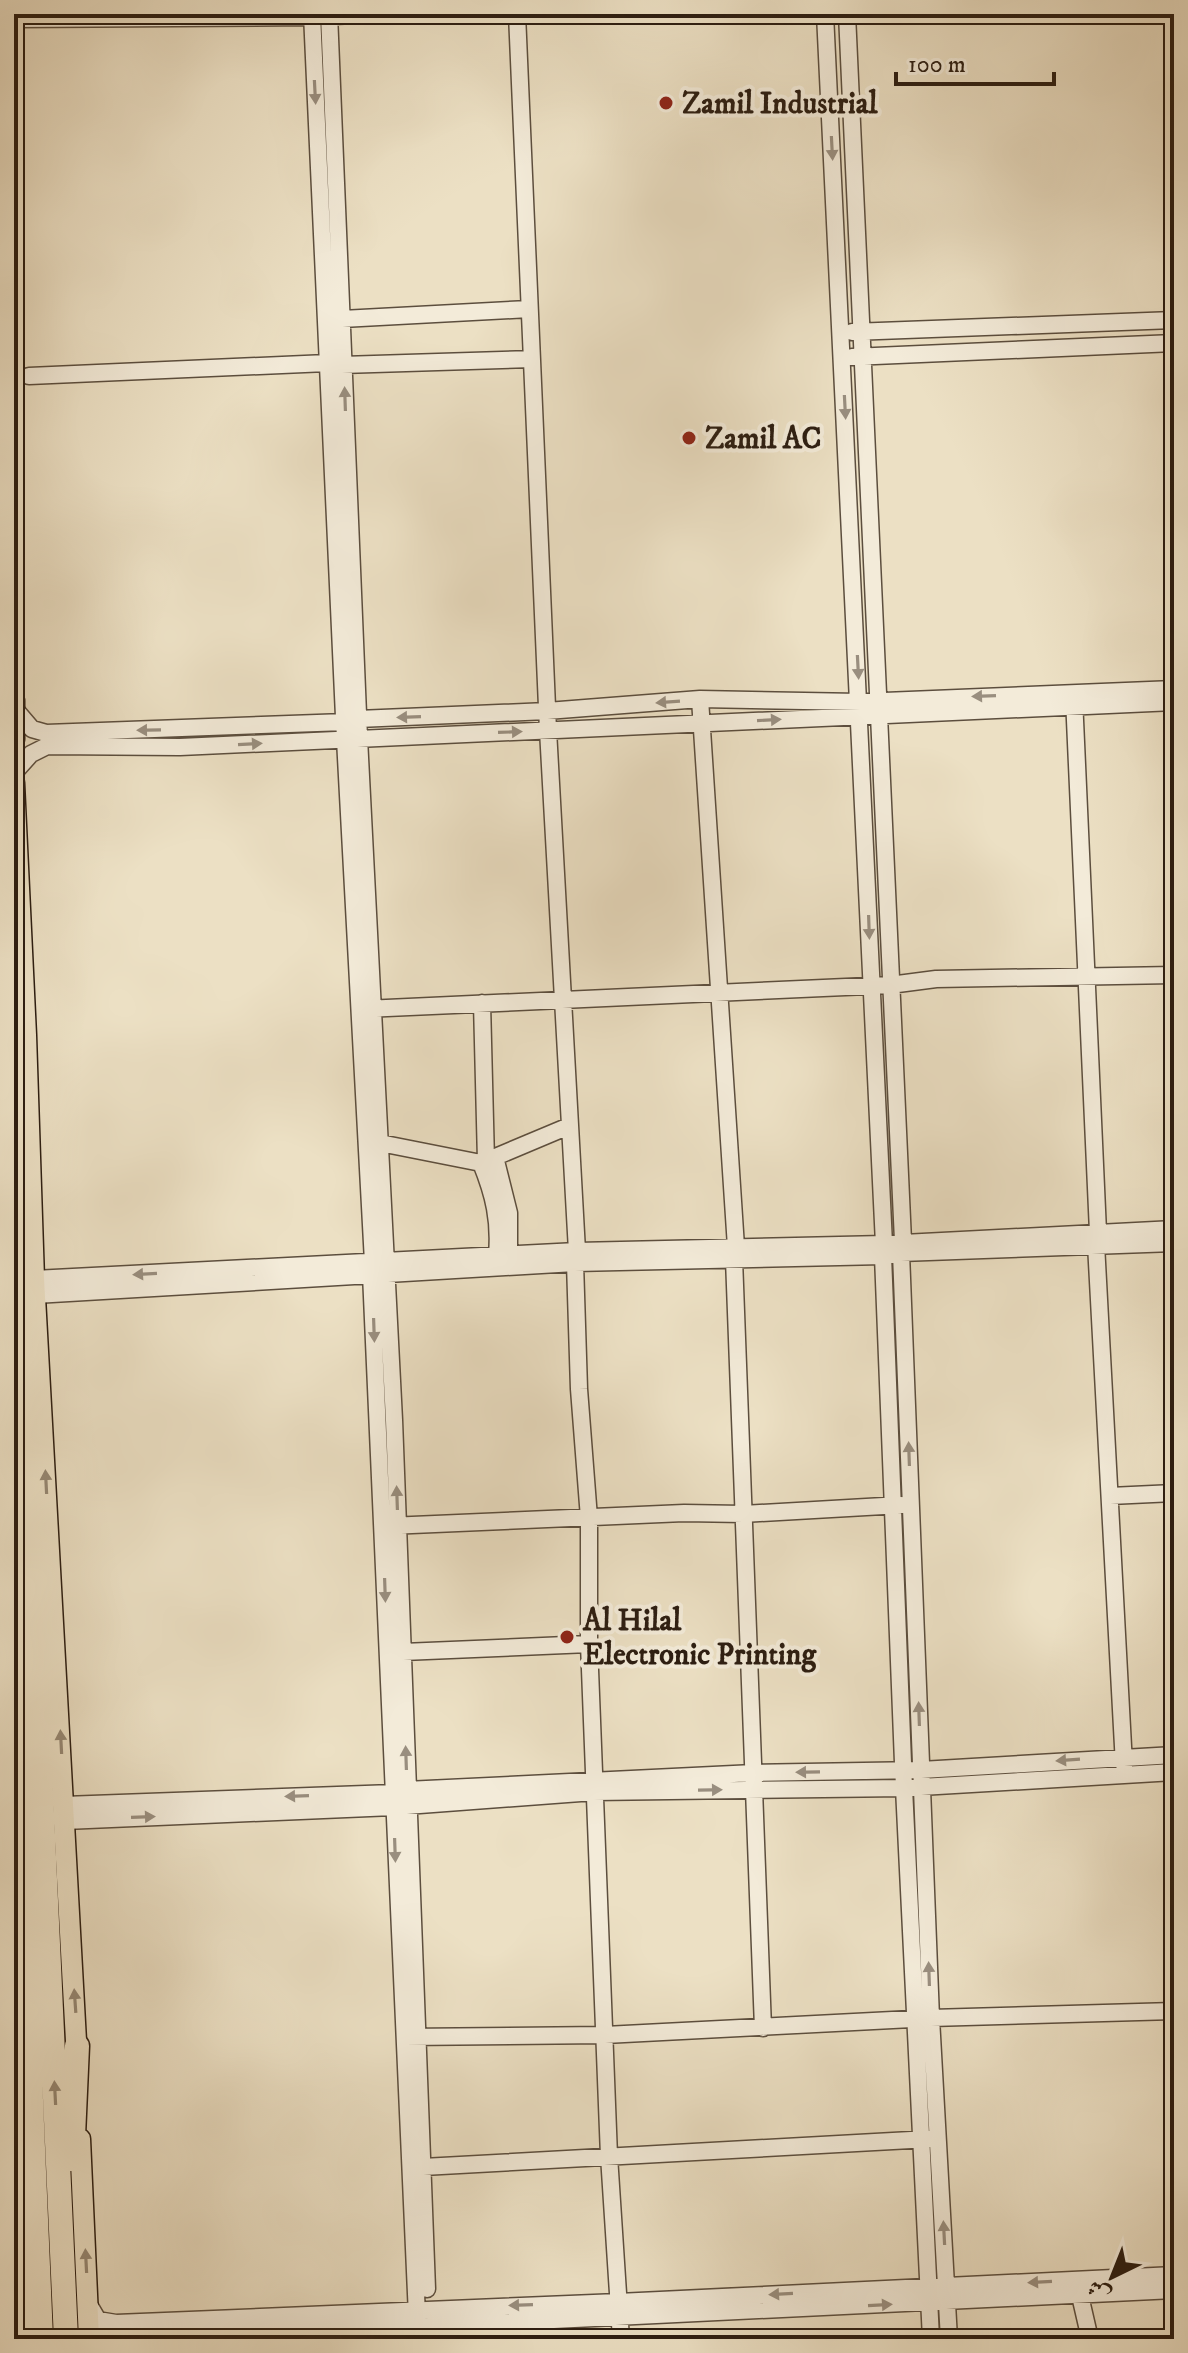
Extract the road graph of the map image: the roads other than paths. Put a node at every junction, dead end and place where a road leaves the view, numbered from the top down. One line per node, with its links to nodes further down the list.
1 (376, 14): 5 (street)
2 (517, 14): 8 (street)
3 (825, 14): 12 (street, one-way to 12)
4 (847, 14): 11 (street)
5 (329, 15): 6 (street); 9 (street)
6 (312, 16): 7 (street); 17 (street, one-way to 17)
7 (14, 19)
8 (529, 309): 9 (street); 15 (street)
9 (342, 319): 17 (street)
10 (1166, 320): 11 (street); 13 (street)
11 (861, 331): 12 (street); 14 (street)
12 (841, 332): 16 (street)
13 (1169, 343): 14 (street)
14 (862, 356): 16 (street); 25 (street)
15 (532, 359): 17 (street); 26 (street)
16 (842, 359): 25 (street, one-way to 25)
17 (335, 364): 18 (street); 30 (street)
18 (29, 376)
19 (1174, 689): 21 (street)
20 (700, 699): 25 (street); 26 (street, one-way to 26); 28 (street)
21 (1075, 700): 23 (street); 25 (street); 39 (street)
22 (14, 701): 24 (main road)
23 (1174, 702)
24 (14, 708): 29 (street, one-way to 24); 33 (main road)
25 (869, 708): 28 (street, one-way to 25); 40 (street, one-way to 40); 41 (street)
26 (547, 711): 27 (street); 31 (street)
27 (442, 716): 30 (street, one-way to 30); 32 (street)
28 (702, 723): 31 (street); 42 (street)
29 (180, 729): 30 (street); 34 (street)
30 (352, 730): 32 (street); 34 (street, one-way to 30); 45 (street)
31 (548, 730): 32 (street, one-way to 31); 43 (street)
32 (443, 735)
33 (14, 739)
34 (180, 747): 35 (street)
35 (14, 773)
36 (14, 783): 46 (main road)
37 (14, 931): 46 (main road)
38 (1174, 975): 39 (street)
39 (1086, 978): 41 (street); 52 (street)
40 (872, 985): 41 (street); 42 (street); 55 (street)
41 (890, 985): 54 (street)
42 (721, 992): 43 (street); 56 (street)
43 (561, 999): 44 (street); 47 (street)
44 (482, 1003): 45 (street); 49 (street)
45 (366, 1009): 48 (street); 59 (street)
46 (26, 1035): 60 (main road)
47 (569, 1126): 49 (street); 58 (street)
48 (380, 1143): 49 (street); 59 (street)
49 (487, 1160): 57 (street)
50 (14, 1200): 102 (highway, one-way to 50)
51 (1174, 1229): 52 (street)
52 (1097, 1238): 53 (street); 54 (street); 62 (street)
53 (1174, 1243)
54 (902, 1247): 55 (street); 64 (street, one-way to 54)
55 (884, 1250): 56 (street); 63 (street)
56 (735, 1253): 58 (street); 65 (street)
57 (503, 1255): 58 (street); 59 (street)
58 (576, 1257): 59 (street); 66 (street)
59 (379, 1267): 60 (street); 67 (street)
60 (34, 1287): 79 (main road, one-way to 60)
61 (1174, 1493): 62 (street)
62 (1110, 1496): 72 (street)
63 (893, 1505): 64 (street); 65 (street); 75 (street)
64 (911, 1505): 75 (street, one-way to 64)
65 (743, 1514): 66 (street); 76 (street)
66 (589, 1518): 67 (street); 68 (street)
67 (390, 1526): 69 (street); 78 (street, one-way to 78)
68 (589, 1644): 69 (street); 77 (street)
69 (403, 1652): 78 (street, one-way to 69)
70 (14, 1694): 104 (highway)
71 (1174, 1755): 72 (street)
72 (1124, 1756): 74 (street); 75 (street, one-way to 75)
73 (1174, 1772): 74 (street)
74 (1125, 1775): 75 (street)
75 (913, 1778): 76 (street, one-way to 76); 76 (street); 81 (street)
76 (760, 1784): 77 (street); 82 (street)
77 (598, 1788): 78 (street); 83 (street)
78 (400, 1799): 79 (street); 84 (street)
79 (64, 1813): 85 (main road, one-way to 79)
80 (1174, 2011): 81 (street)
81 (923, 2019): 82 (street); 86 (street); 87 (street)
82 (763, 2028): 83 (street)
83 (605, 2035): 84 (street); 89 (street)
84 (410, 2037): 90 (street); 100 (street)
85 (77, 2046): 96 (main road, one-way to 85); 102 (highway)
86 (940, 2138): 87 (street); 95 (street, one-way to 86)
87 (921, 2139): 89 (street); 94 (street)
88 (14, 2143): 103 (main road)
89 (609, 2156): 90 (street); 98 (street)
90 (423, 2167): 100 (street)
91 (1174, 2275): 92 (street)
92 (1078, 2288): 93 (street); 95 (street); 110 (street)
93 (1174, 2290)
94 (929, 2295): 95 (street); 98 (street); 108 (street)
95 (947, 2295): 109 (street)
96 (88, 2303): 101 (street); 105 (main road)
97 (492, 2306): 98 (street, one-way to 97); 99 (street); 100 (street)
98 (619, 2310): 99 (street); 107 (street)
99 (499, 2322): 100 (street)
100 (423, 2325): 101 (street)
101 (248, 2329): 106 (street)
102 (66, 2334)
103 (22, 2339)
104 (41, 2339)
105 (89, 2339)
106 (104, 2339)
107 (621, 2339)
108 (931, 2339)
109 (949, 2339)
110 (1090, 2339)

